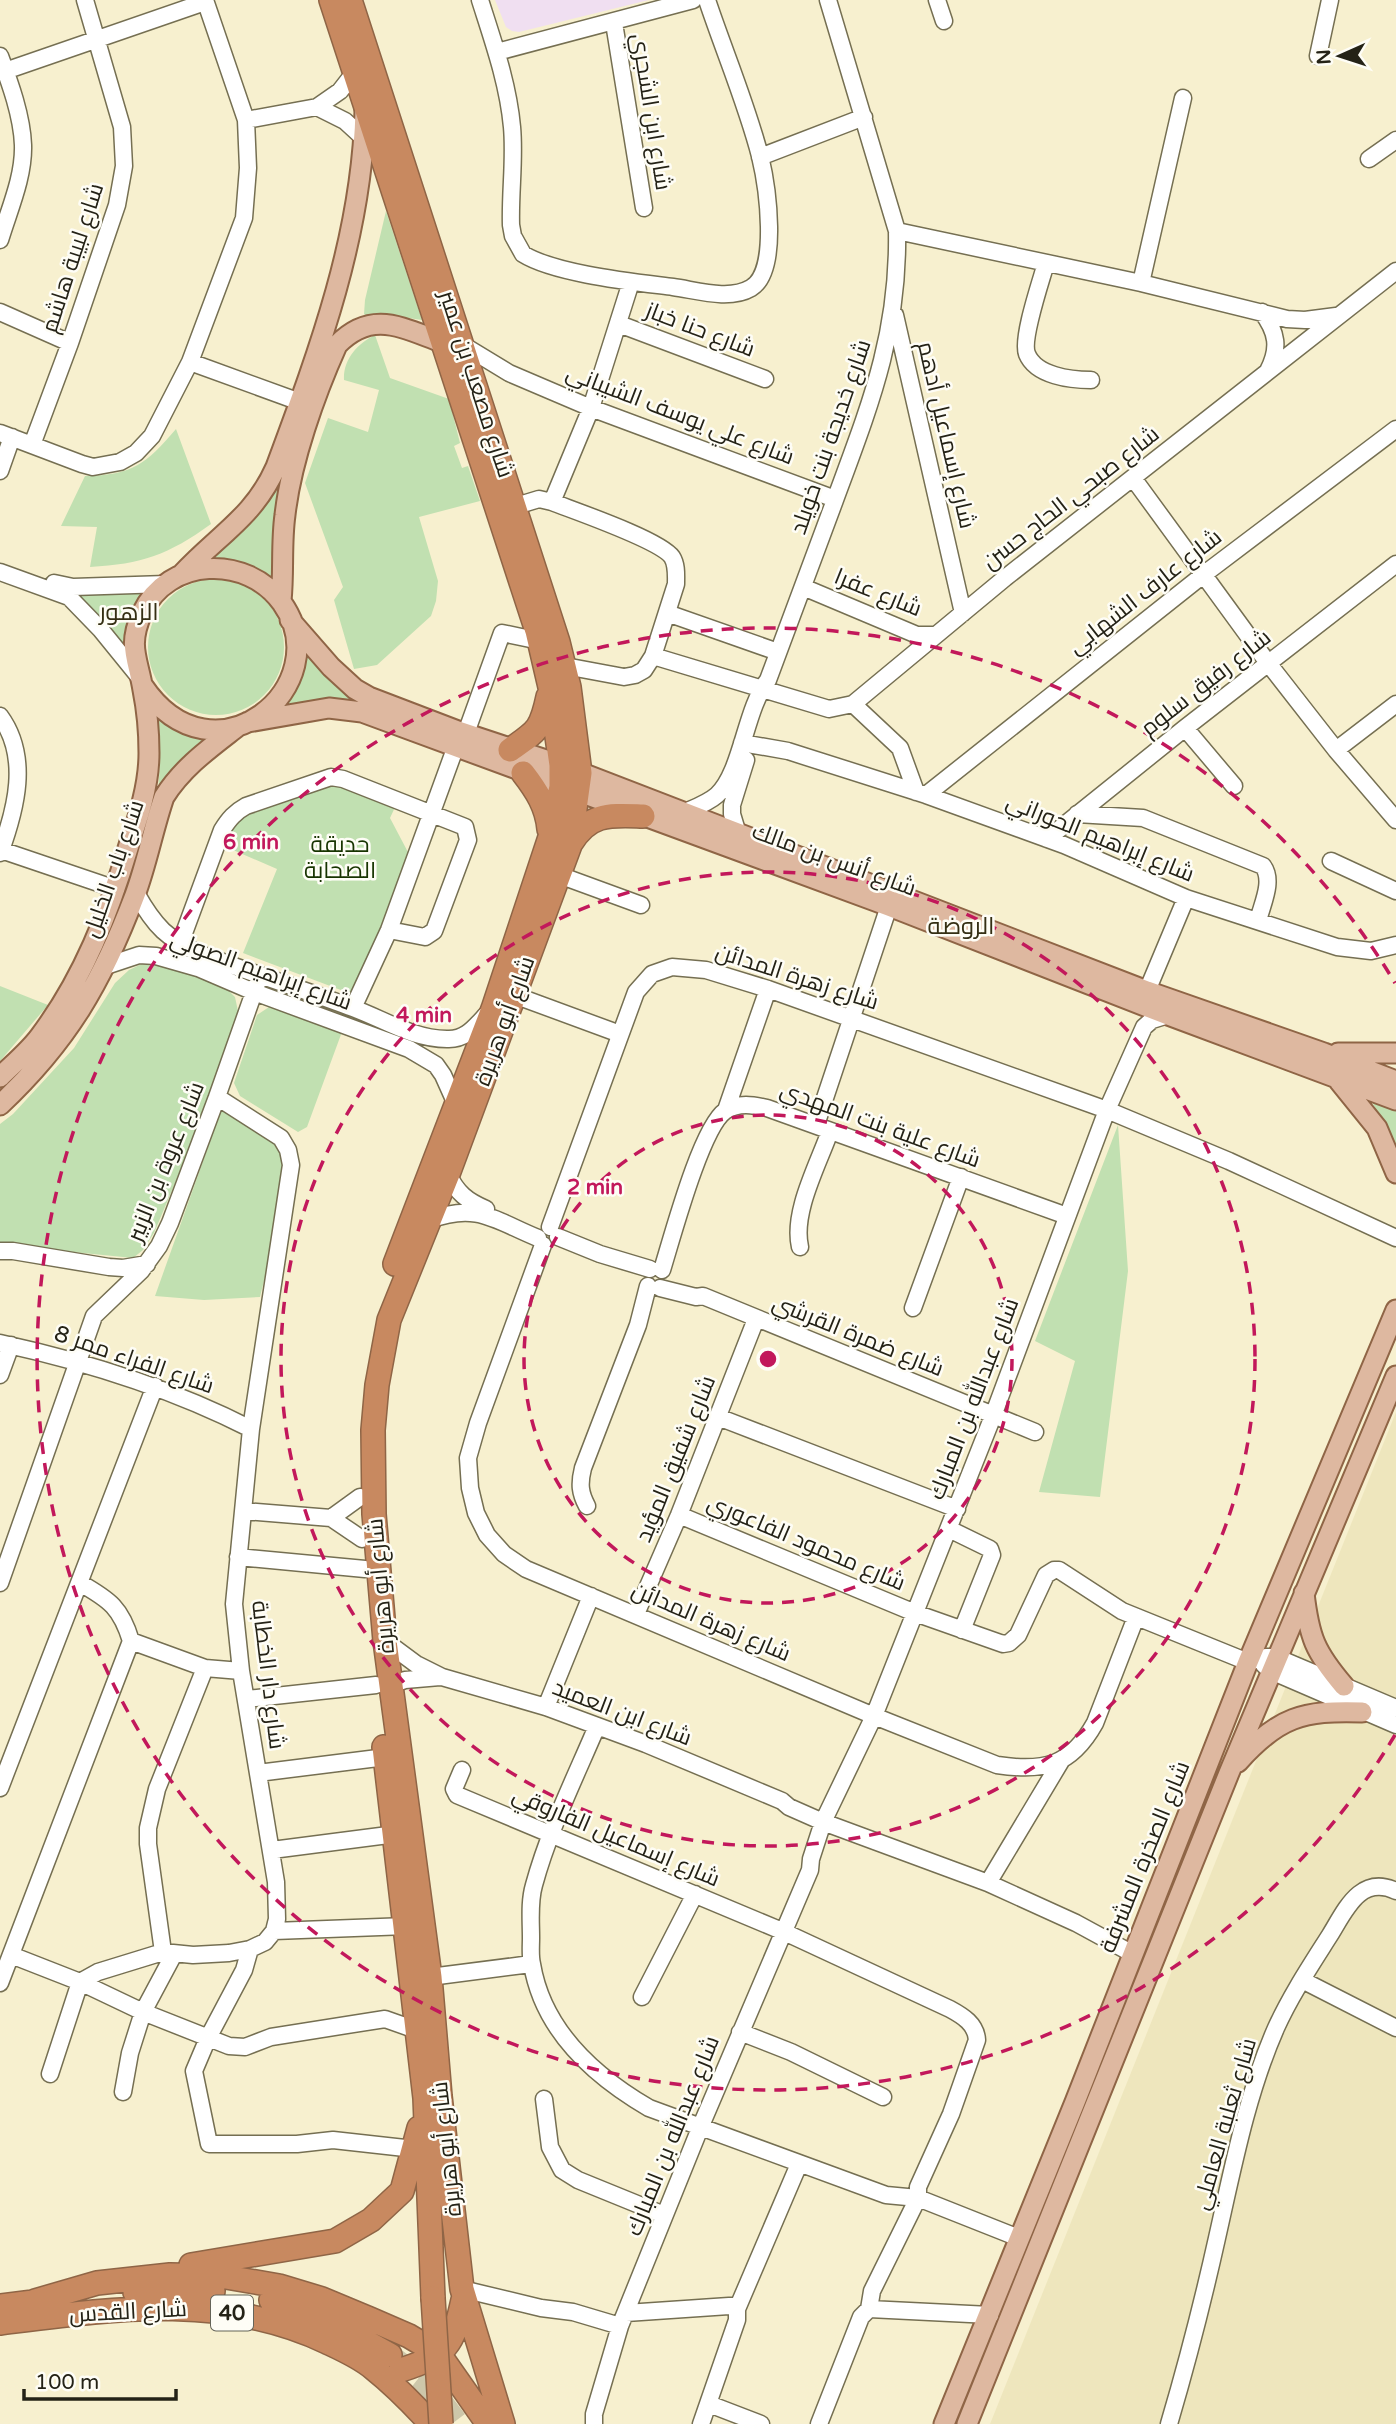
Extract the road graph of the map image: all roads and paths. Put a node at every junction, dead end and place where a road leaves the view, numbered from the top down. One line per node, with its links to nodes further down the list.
1 (85, 0): 13 (street, شارع لبيبة هاشم)
2 (331, 0): 17 (highway, شارع مصعب بن عمير)
3 (350, 0): 39 (highway, شارع مصعب بن عمير)
4 (480, 0): 14 (street)
5 (693, 0): 12 (street)
6 (707, 0): 24 (street)
7 (828, 0): 20 (street, شارع خديجة بنت خويلد)
8 (937, 0): 11 (street)
9 (1330, 0): 15 (street)
10 (205, 1): 13 (street); 21 (street)
11 (944, 21)
12 (614, 23): 14 (street); 26 (street, شارع ابن الشجري)
13 (98, 38): 16 (street); 38 (street, شارع لبيبة هاشم)
14 (497, 52): 31 (street)
15 (1318, 56)
16 (3, 72): 28 (street)
17 (354, 73): 19 (street); 23 (highway, شارع مصعب بن عمير)
18 (1183, 99): 32 (street)
19 (317, 107): 21 (street); 23 (street)
20 (864, 117): 24 (street); 27 (street, شارع خديجة بنت خويلد)
21 (246, 120): 40 (street)
22 (1396, 140): 25 (street)
23 (372, 146): 39 (highway, شارع مصعب بن عمير); 46 (main road, شارع مصعب بن عمير)
24 (760, 157): 31 (street)
25 (1369, 159)
26 (644, 208)
27 (897, 231): 29 (street); 33 (street, شارع خديجة بنت خويلد)
28 (0, 240)
29 (1046, 262): 32 (street); 44 (street)
30 (1396, 271): 36 (street, شارع صبحي الحاج حسن)
31 (631, 282): 37 (street)
32 (1142, 283): 35 (street)
33 (894, 309): 53 (street, شارع خديجة بنت خويلد); 64 (street, شارع إسماعيل أدهم)
34 (0, 312): 38 (street)
35 (1262, 312): 36 (street); 42 (street)
36 (1339, 315): 42 (street, شارع صبحي الحاج حسن)
37 (619, 324): 43 (street, شارع حنا خباز); 47 (street)
38 (70, 343): 50 (street, شارع لبيبة هاشم)
39 (453, 343): 41 (street, شارع علي يوسف الشيباني); 45 (highway, شارع مصعب بن عمير); 62 (main road); 67 (highway, شارع مصعب بن عمير)
40 (190, 362): 46 (street); 50 (street)
41 (509, 373): 45 (street); 47 (street, شارع علي يوسف الشيباني)
42 (1266, 375): 52 (street, شارع صبحي الحاج حسن)
43 (765, 379)
44 (1091, 380)
45 (475, 384): 55 (highway, شارع مصعب بن عمير)
46 (300, 402): 60 (main road, شارع مصعب بن عمير)
47 (591, 408): 53 (street, شارع علي يوسف الشيباني); 54 (street)
48 (1396, 429): 59 (street, شارع عارف الشهابي)
49 (6, 435): 50 (street); 51 (street)
50 (32, 445)
51 (0, 471)
52 (1133, 478): 59 (street); 64 (street, شارع صبحي الحاج حسن)
53 (835, 499): 61 (street, شارع خديجة بنت خويلد)
54 (552, 502): 55 (street); 63 (street)
55 (516, 506): 71 (highway, شارع مصعب بن عمير)
56 (0, 564): 60 (street)
57 (1396, 564): 70 (street, شارع رفيق سلوم)
58 (0, 572): 72 (street)
59 (1203, 575): 70 (street); 87 (street, شارع عارف الشهابي)
60 (174, 579): 62 (main road); 72 (main road)
61 (803, 587): 66 (street, شارع عفرا); 68 (street, شارع خديجة بنت خويلد)
62 (281, 601): 65 (main road)
63 (667, 613): 68 (street); 69 (street)
64 (963, 613): 66 (street, شارع صبحي الحاج حسن)
65 (290, 620): 78 (main road); 81 (main road, شارع أنس بن مالك)
66 (936, 635): 75 (street, شارع صبحي الحاج حسن)
67 (540, 641): 74 (highway, شارع مصعب بن عمير); 81 (street)
68 (778, 652): 73 (street, شارع خديجة بنت خويلد)
69 (653, 656): 71 (street); 73 (street)
70 (1268, 663): 79 (street, شارع رفيق سلوم); 83 (street)
71 (565, 666): 85 (highway, شارع مصعب بن عمير)
72 (141, 682): 78 (main road); 99 (main road, شارع باب الخليل)
73 (766, 686): 75 (street); 80 (street, شارع خديجة بنت خويلد)
74 (550, 687): 82 (highway); 85 (highway, شارع مصعب بن عمير)
75 (853, 704): 87 (street)
76 (1396, 704): 83 (street)
77 (0, 716): 96 (street)
78 (243, 724): 81 (main road, شارع أنس بن مالك); 101 (main road, شارع باب الخليل)
79 (1185, 728): 86 (street); 90 (street, شارع رفيق سلوم)
80 (748, 738): 87 (street, شارع إبراهيم الحوراني); 89 (street, شارع خديجة بنت خويلد); 93 (street, شارع خديجة بنت خويلد)
81 (461, 740): 82 (main road, شارع أنس بن مالك); 84 (main road, شارع أنس بن مالك); 88 (street)
82 (510, 750): 85 (main road, شارع أنس بن مالك)
83 (1336, 750): 92 (street)
84 (523, 773): 85 (main road, شارع أنس بن مالك); 95 (highway)
85 (570, 779): 89 (main road, شارع أنس بن مالك); 91 (main road, شارع أنس بن مالك); 95 (highway, شارع أبو هريرة)
86 (1234, 786)
87 (921, 794): 94 (street, شارع إبراهيم الحوراني)
88 (430, 812): 106 (street); 106 (street); 107 (street)
89 (683, 813): 93 (main road, شارع أنس بن مالك)
90 (1077, 814): 94 (street, شارع رفيق سلوم); 105 (street)
91 (643, 816): 95 (highway); 104 (main road, شارع أنس بن مالك)
92 (1396, 820)
93 (738, 834): 112 (main road, شارع أنس بن مالك)
94 (1047, 839): 102 (street, شارع إبراهيم الحوراني)
95 (560, 841): 98 (highway, شارع أبو هريرة); 117 (highway, شارع أبو هريرة)
96 (1, 851): 99 (street)
97 (1331, 861): 100 (street)
98 (559, 875): 103 (street); 114 (highway, شارع أبو هريرة)
99 (116, 889): 124 (main road, شارع باب الخليل)
100 (1396, 891)
101 (136, 893): 107 (street, شارع إبراهيم الصولي); 109 (main road, شارع باب الخليل)
102 (1186, 898): 105 (street, شارع إبراهيم الحوراني); 112 (street)
103 (641, 905)
104 (889, 906): 115 (main road, شارع أنس بن مالك); 119 (street)
105 (1258, 921): 108 (street, شارع إبراهيم الحوراني)
106 (389, 930): 116 (street)
107 (180, 944): 110 (street, شارع إبراهيم الصولي)
108 (1396, 945)
109 (106, 967): 113 (street, شارع إبراهيم الصولي); 130 (main road, شارع باب الخليل)
110 (260, 975): 113 (street, شارع عروة بن الزبير); 116 (street, شارع إبراهيم الصولي)
111 (768, 989): 119 (street, شارع زهرة المدائن); 120 (street, شارع زهرة المدائن); 131 (street)
112 (1147, 991): 122 (main road, شارع أنس بن مالك)
113 (254, 992): 127 (street, شارع عروة بن الزبير); 129 (street, شارع إبراهيم الصولي)
114 (514, 995): 120 (street); 135 (highway, شارع أبو هريرة)
115 (1119, 996): 118 (main road, شارع أنس بن مالك); 121 (street)
116 (353, 1008): 117 (street, شارع إبراهيم الصولي)
117 (493, 1009): 129 (highway, شارع أبو هريرة)
118 (1168, 1015): 121 (street); 125 (main road, شارع أنس بن مالك)
119 (853, 1018): 132 (street, شارع زهرة المدائن); 133 (street)
120 (620, 1034): 139 (street, شارع زهرة المدائن)
121 (1138, 1036): 132 (street, شارع عبدالله بن المبارك)
122 (1324, 1053): 123 (main road); 126 (main road, شارع أنس بن مالك)
123 (1396, 1053)
124 (0, 1077)
125 (1336, 1077): 128 (main road, شارع أنس بن مالك); 134 (main road)
126 (1396, 1082)
127 (217, 1097): 143 (street, شارع عروة بن الزبير); 155 (street, شارع دار الخطابة)
128 (1396, 1100)
129 (456, 1104): 157 (highway, شارع أبو هريرة)
130 (0, 1105)
131 (726, 1110): 133 (street, شارع علية بنت المهدي); 144 (street)
132 (1107, 1110): 137 (street, شارع عبدالله بن المبارك); 140 (street, شارع زهرة المدائن)
133 (823, 1128): 136 (street, شارع علية بنت المهدي); 141 (street)
134 (1396, 1173)
135 (448, 1174): 138 (highway, شارع أبو هريرة); 139 (street, شارع ضمرة القرشي)
136 (961, 1177): 137 (street, شارع علية بنت المهدي); 145 (street)
137 (1067, 1216): 153 (street, شارع عبدالله بن المبارك)
138 (430, 1220): 139 (street, شارع ضمرة القرشي); 176 (highway, شارع أبو هريرة)
139 (547, 1237): 144 (street, شارع ضمرة القرشي); 170 (street, شارع زهرة المدائن)
140 (1396, 1238)
141 (800, 1247)
142 (0, 1251): 143 (street)
143 (147, 1264): 149 (street, شارع عروة بن الزبير)
144 (655, 1278): 147 (street, شارع ضمرة القرشي); 158 (street)
145 (914, 1308)
146 (1396, 1310): 177 (main road, شارع الصخرة المشرفة)
147 (756, 1319): 153 (street, شارع ضمرة القرشي); 154 (street, شارع شفيق المؤيد)
148 (5, 1344): 149 (street, شارع الفراء ممر 8); 150 (street)
149 (78, 1361): 152 (street, شارع الفراء ممر 8); 167 (street, شارع عروة بن الزبير)
150 (0, 1376)
151 (1396, 1376): 169 (main road, شارع الصخرة المشرفة)
152 (155, 1386): 155 (street, شارع الفراء ممر 8); 168 (street)
153 (993, 1416): 156 (street, شارع ضمرة القرشي); 159 (street, شارع عبدالله بن المبارك)
154 (718, 1417): 159 (street); 161 (street, شارع شفيق المؤيد)
155 (251, 1429): 160 (street, شارع دار الخطابة)
156 (1035, 1432)
157 (360, 1497): 162 (street); 164 (highway, شارع أبو هريرة)
158 (587, 1506)
159 (957, 1509): 163 (street, شارع عبدالله بن المبارك)
160 (244, 1511): 162 (street); 165 (street, شارع دار الخطابة)
161 (679, 1515): 171 (street, شارع محمود الفاعوري); 172 (street, شارع شفيق المؤيد)
162 (331, 1518): 164 (street)
163 (949, 1530): 171 (street, شارع عبدالله بن المبارك); 174 (street)
164 (362, 1539): 166 (highway, شارع أبو هريرة)
165 (238, 1558): 166 (street); 179 (street, شارع دار الخطابة)
166 (365, 1569): 181 (highway, شارع أبو هريرة)
167 (0, 1583)
168 (80, 1583): 175 (street); 195 (street)
169 (1303, 1591): 177 (main road, شارع الصخرة المشرفة); 182 (main road)
170 (591, 1596): 172 (street, شارع زهرة المدائن); 184 (street)
171 (915, 1613): 174 (street); 187 (street, شارع عبدالله بن المبارك)
172 (636, 1614): 187 (street, شارع زهرة المدائن)
173 (1136, 1617): 174 (street); 177 (street); 190 (street)
174 (962, 1630)
175 (131, 1641): 178 (street); 210 (street)
176 (385, 1641): 180 (street, شارع ابن العميد); 181 (highway, شارع أبو هريرة)
177 (1262, 1659): 182 (street); 186 (street); 194 (main road, شارع الصخرة المشرفة); 209 (main road, شارع الصخرة المشرفة)
178 (205, 1668): 179 (street); 208 (street)
179 (241, 1671): 183 (street, شارع دار الخطابة)
180 (442, 1677): 181 (street, شارع ابن العميد); 184 (street, شارع ابن العميد)
181 (383, 1685): 183 (street, شارع ابن العميد); 191 (highway, شارع أبو هريرة)
182 (1344, 1686): 185 (street)
183 (247, 1699): 193 (street, شارع دار الخطابة)
184 (546, 1707): 188 (street, شارع ابن العميد)
185 (1396, 1708)
186 (1362, 1712): 189 (street); 194 (main road)
187 (874, 1716): 190 (street, شارع زهرة المدائن); 197 (street, شارع عبدالله بن المبارك)
188 (597, 1726): 197 (street, شارع ابن العميد); 199 (street)
189 (1396, 1726)
190 (1061, 1761): 201 (street)
191 (392, 1763): 193 (street); 196 (highway, شارع أبو هريرة)
192 (462, 1770): 199 (street, شارع إسماعيل الفاروقي)
193 (258, 1773): 200 (street, شارع دار الخطابة)
194 (1228, 1773): 256 (main road, شارع الصخرة المشرفة)
195 (0, 1788)
196 (398, 1790): 198 (highway, شارع أبو هريرة); 212 (highway, شارع أبو هريرة)
197 (830, 1819): 201 (street, شارع ابن العميد); 206 (street, شارع عبدالله بن المبارك)
198 (396, 1834): 200 (street); 204 (highway, شارع أبو هريرة)
199 (551, 1835): 203 (street, شارع إسماعيل الفاروقي); 211 (street)
200 (272, 1850): 205 (street, شارع دار الخطابة)
201 (988, 1883): 209 (street, شارع ابن العميد)
202 (1396, 1891): 213 (street, شارع ثعلبة العاملي)
203 (695, 1894): 206 (street, شارع إسماعيل الفاروقي); 217 (street)
204 (407, 1926): 205 (street); 216 (highway, شارع أبو هريرة)
205 (274, 1931): 207 (street)
206 (782, 1931): 222 (street, شارع عبدالله بن المبارك); 232 (street, شارع إسماعيل الفاروقي)
207 (250, 1949): 208 (street); 223 (street)
208 (169, 1953): 214 (street); 218 (street)
209 (1133, 1954): 234 (main road, شارع الصخرة المشرفة)
210 (11, 1955): 214 (street); 215 (street)
211 (531, 1964): 212 (street); 229 (street)
212 (430, 1977): 236 (highway, شارع أبو هريرة)
213 (1302, 1980): 220 (street); 257 (street, شارع ثعلبة العاملي)
214 (80, 1982): 218 (street); 224 (street)
215 (0, 1983)
216 (415, 1997): 219 (street); 221 (highway, شارع أبو هريرة)
217 (642, 1997)
218 (143, 2012): 223 (street); 225 (street)
219 (386, 2019): 221 (street); 223 (street)
220 (1396, 2028)
221 (419, 2031): 227 (highway, شارع أبو هريرة)
222 (740, 2032): 226 (street); 229 (street, شارع عبدالله بن المبارك)
223 (208, 2038): 230 (street)
224 (50, 2074)
225 (123, 2092)
226 (883, 2097)
227 (425, 2098): 230 (highway); 248 (highway, شارع أبو هريرة, bridge)
228 (544, 2099): 233 (street)
229 (700, 2128): 231 (street); 233 (street, شارع عبدالله بن المبارك)
230 (414, 2149): 235 (highway)
231 (799, 2164): 232 (street); 239 (street)
232 (918, 2198): 234 (street); 240 (street)
233 (664, 2215): 243 (street, شارع عبدالله بن المبارك)
234 (1019, 2238): 241 (main road, شارع الصخرة المشرفة)
235 (97, 2283): 237 (highway); 242 (highway)
236 (463, 2293): 243 (street); 245 (highway); 250 (highway, شارع أبو هريرة)
237 (34, 2301): 238 (highway, شارع القدس / 40); 246 (highway, شارع القدس / 40)
238 (0, 2305)
239 (737, 2309): 243 (street); 247 (street)
240 (869, 2309): 241 (street); 254 (street)
241 (990, 2315): 255 (main road, شارع الصخرة المشرفة)
242 (370, 2319): 245 (highway); 246 (highway)
243 (623, 2320): 251 (street, شارع عبدالله بن المبارك)
244 (0, 2323): 246 (highway, شارع القدس / 40)
245 (444, 2363): 246 (highway); 248 (highway); 249 (highway)
246 (388, 2364): 248 (highway, شارع القدس / 40)
247 (709, 2404): 252 (street); 253 (street)
248 (428, 2420)
249 (488, 2424)
250 (503, 2424)
251 (594, 2424)
252 (701, 2424)
253 (761, 2424)
254 (819, 2424)
255 (944, 2424)
256 (967, 2424)
257 (1168, 2424)

